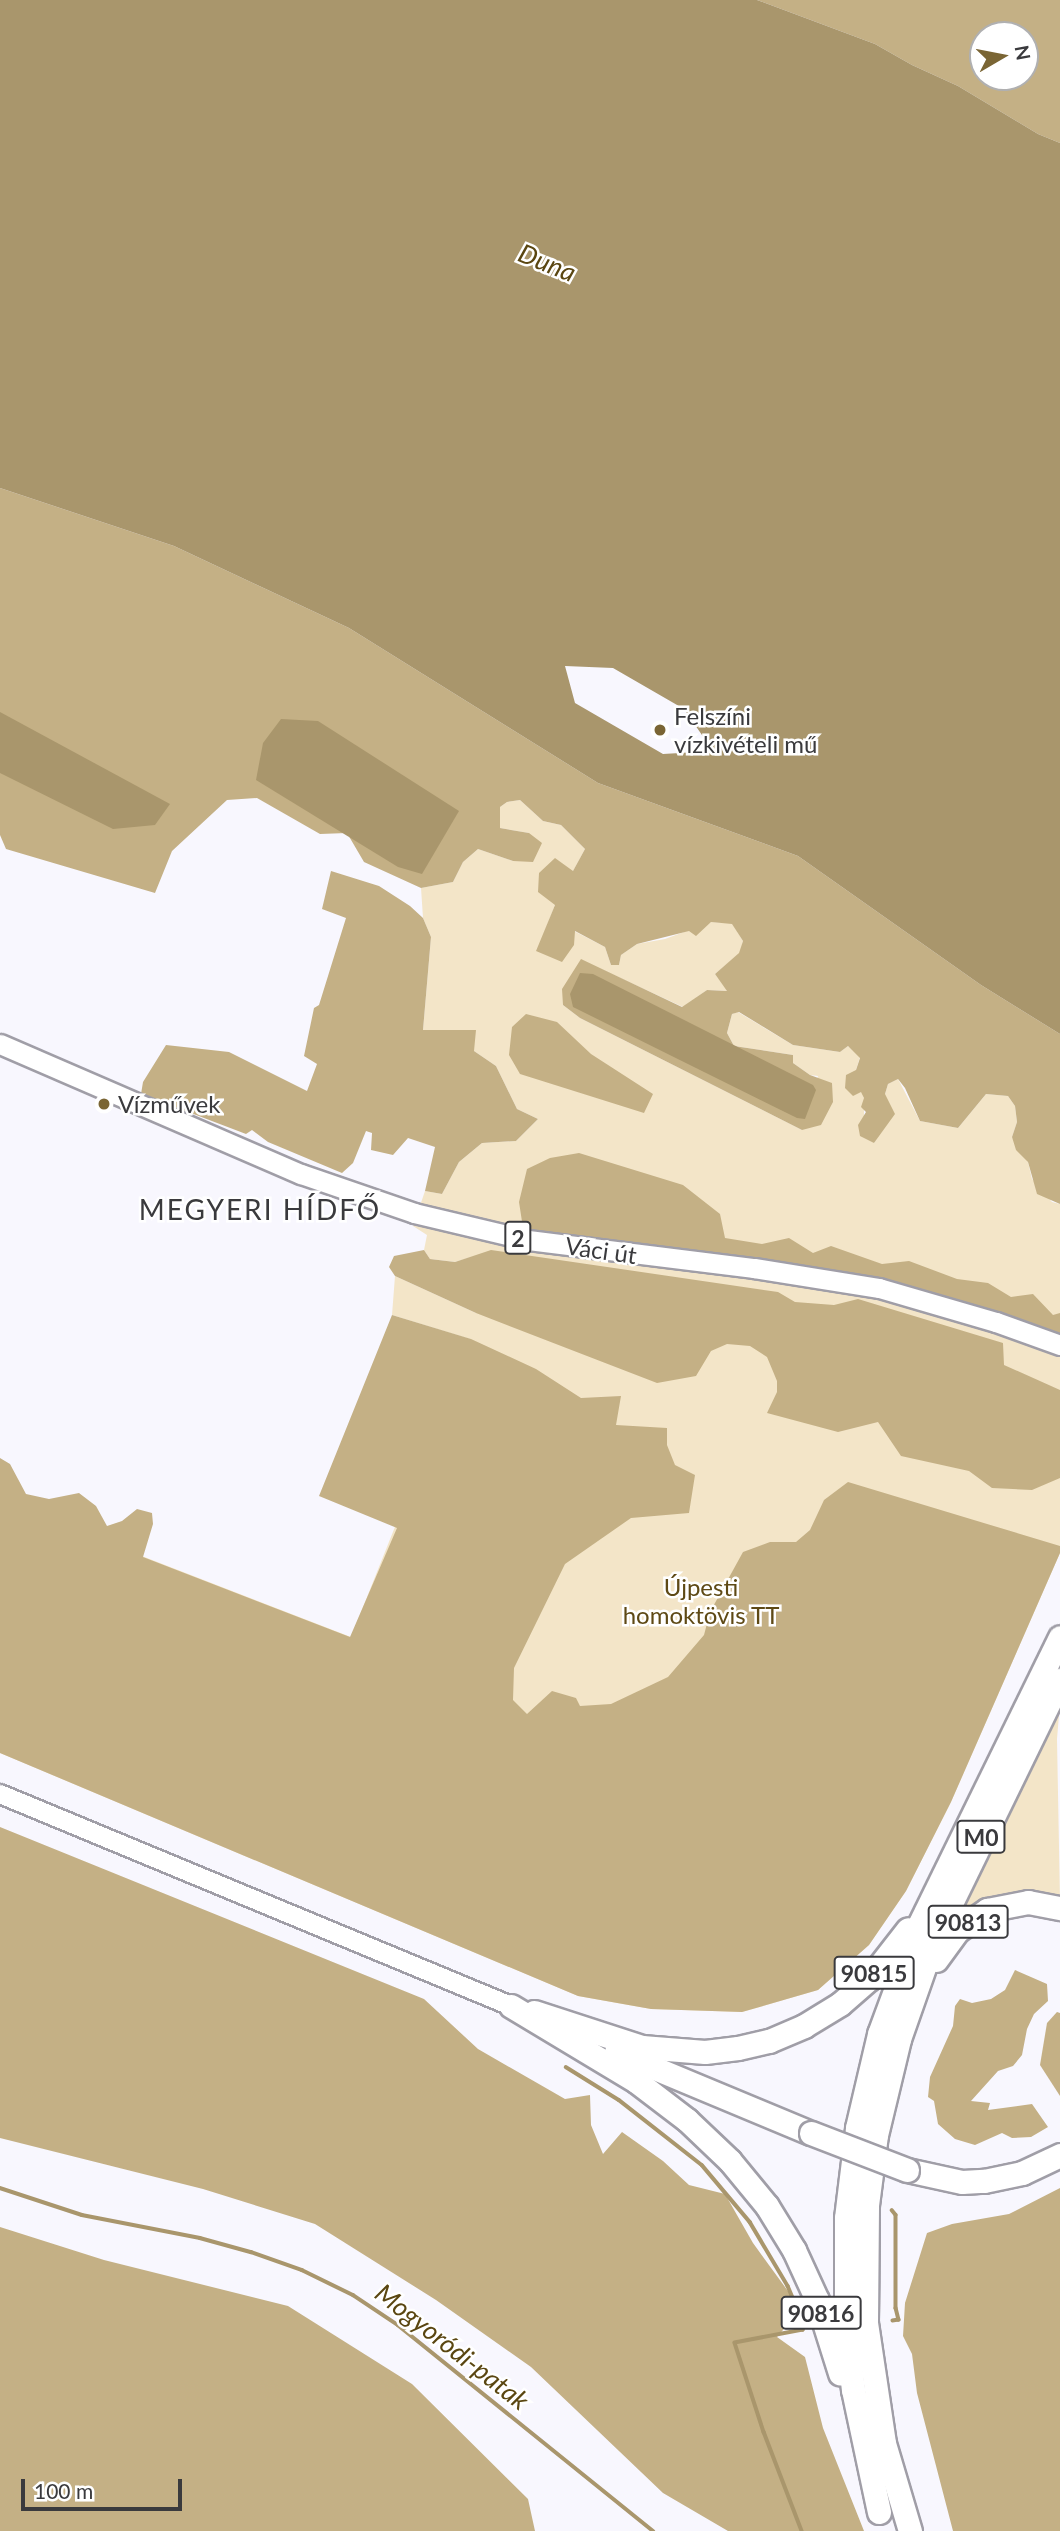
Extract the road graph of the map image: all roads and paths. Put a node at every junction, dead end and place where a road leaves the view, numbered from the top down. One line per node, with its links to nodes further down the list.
1 (0, 1044): 2 (main road, Váci út / 2)
2 (1060, 1345)
3 (1060, 1637): 6 (highway, M0)
4 (1060, 1680): 8 (highway, M0)
5 (0, 1794): 9 (main road)
6 (959, 1840): 9 (highway, 90815); 11 (highway, M0)
7 (1060, 1908): 8 (highway, 90813)
8 (912, 1999): 12 (highway, M0)
9 (511, 2006): 10 (highway, bridge); 11 (highway, 90816)
10 (1060, 2155)
11 (882, 2522)
12 (910, 2531)

